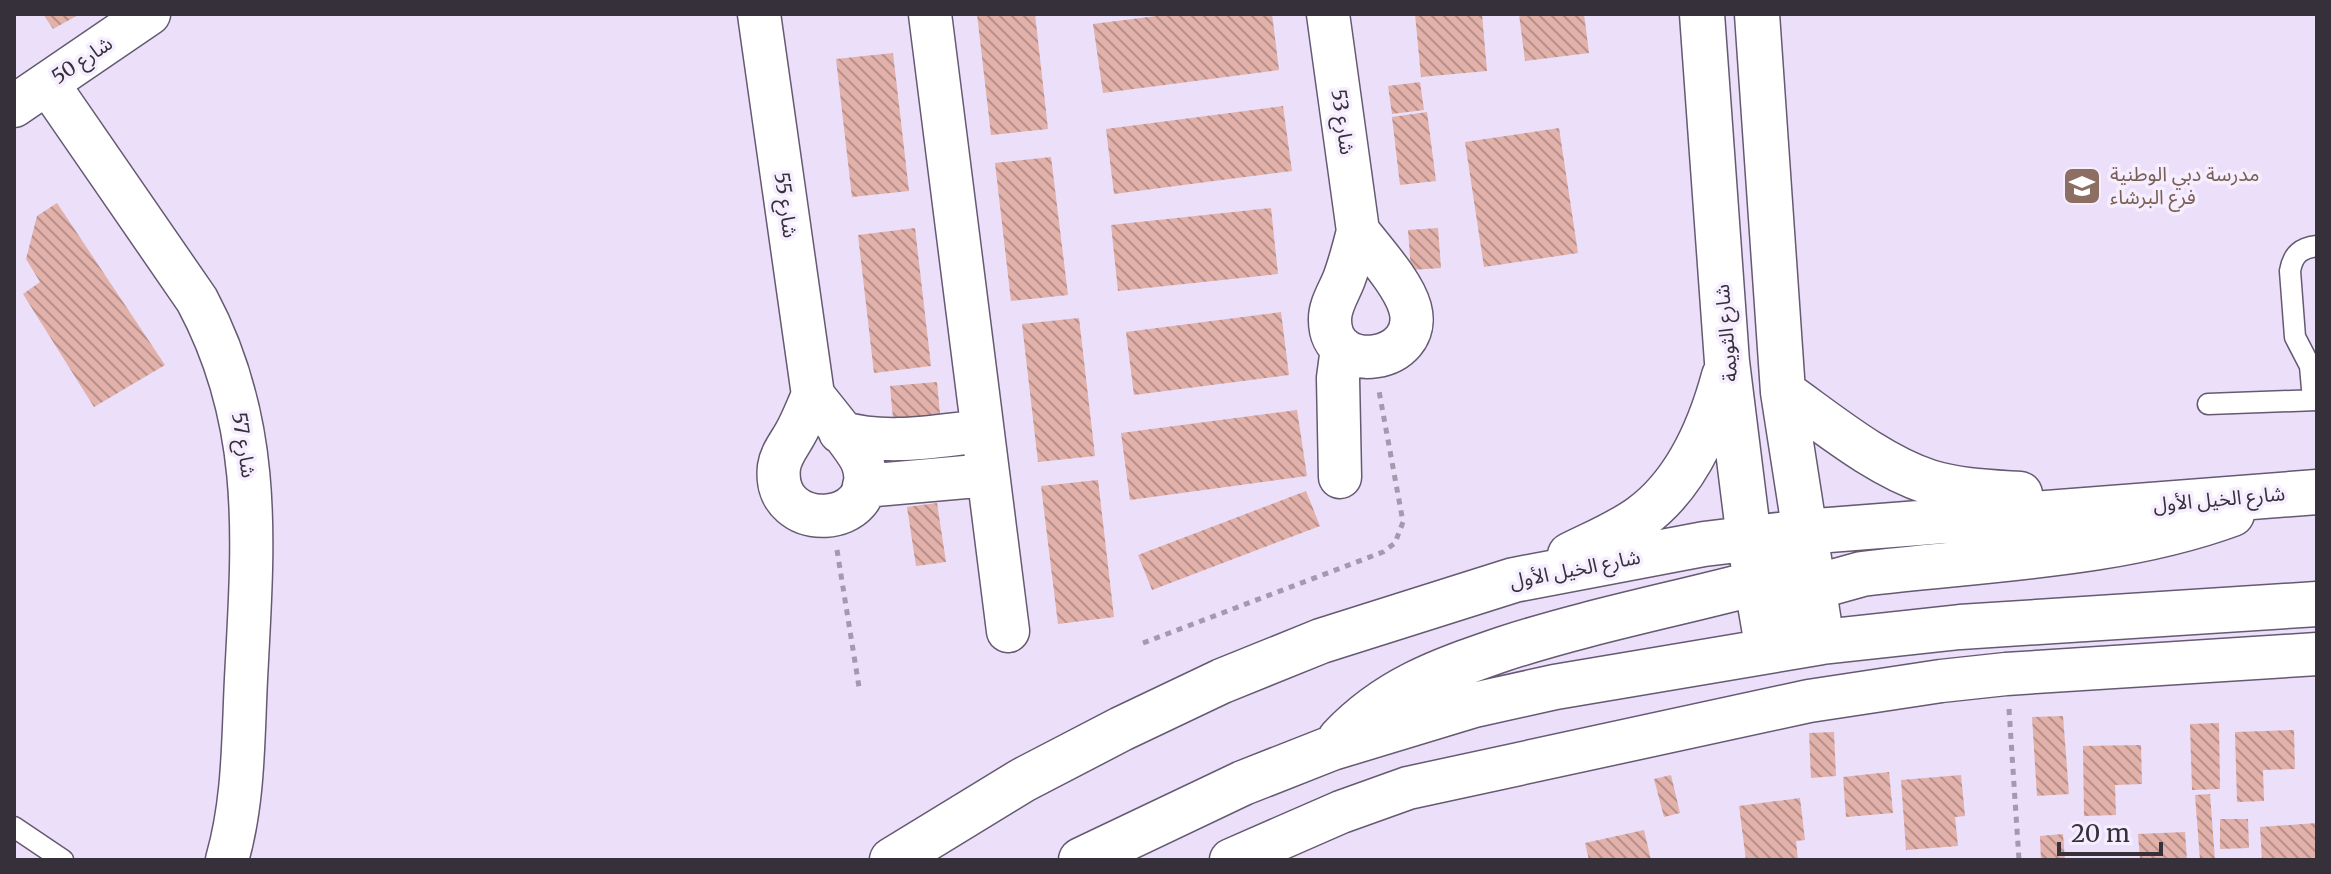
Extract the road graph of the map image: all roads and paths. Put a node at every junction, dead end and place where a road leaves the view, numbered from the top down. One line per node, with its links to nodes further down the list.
1 (149, 14): 7 (street, شارع 50)
2 (759, 14): 13 (street, شارع 55)
3 (930, 14): 16 (street)
4 (1328, 14): 8 (street, شارع 53)
5 (1702, 14): 11 (main road, شارع الثويمة)
6 (1757, 14): 12 (main road)
7 (31, 95): 41 (street, شارع 57)
8 (1358, 231): 10 (street); 10 (street)
9 (2317, 246): 14 (lane)
10 (1358, 353): 19 (street); 33 (path)
11 (1727, 362): 26 (main road, شارع الثويمة); 27 (main road)
12 (1783, 392): 23 (main road); 25 (main road)
13 (813, 395): 17 (street); 24 (street)
14 (2315, 400): 15 (lane)
15 (2208, 404)
16 (982, 431): 17 (street); 18 (street)
17 (840, 432): 20 (street)
18 (988, 475): 20 (street); 31 (street)
19 (1340, 477)
20 (864, 486): 24 (street)
21 (2317, 492): 22 (main road, شارع الخيل الأول)
22 (2274, 494): 23 (main road, شارع الخيل الأول); 29 (main road)
23 (2162, 503): 25 (main road, شارع الخيل الأول)
24 (832, 517): 37 (path)
25 (1803, 532): 26 (main road, شارع الخيل الأول); 28 (main road); 29 (main road)
26 (1749, 539): 27 (main road, شارع الخيل الأول); 28 (main road, شارع الثويمة)
27 (1514, 580): 42 (main road, شارع الخيل الأول)
28 (1756, 583): 34 (main road, شارع الثويمة); 38 (main road)
29 (1813, 592): 32 (main road); 34 (main road)
30 (2317, 604): 32 (main road)
31 (1008, 631)
32 (1822, 642): 34 (main road)
33 (1143, 643)
34 (1768, 651): 38 (main road)
35 (2317, 654): 36 (street)
36 (2006, 674): 44 (street); 45 (path)
37 (859, 687)
38 (1332, 748): 43 (main road)
39 (14, 827): 40 (lane)
40 (63, 860)
41 (227, 860)
42 (892, 860)
43 (1081, 860)
44 (1231, 860)
45 (2019, 860)

